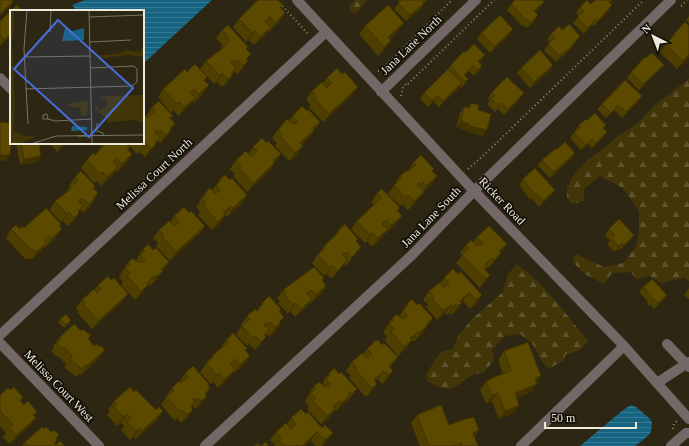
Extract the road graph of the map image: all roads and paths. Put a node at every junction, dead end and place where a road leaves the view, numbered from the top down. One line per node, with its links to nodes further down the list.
1 (277, 0): 9 (path)
2 (297, 0): 8 (street, Ricker Road)
3 (452, 0): 10 (path)
4 (476, 0): 13 (street, Jana Lane North)
5 (494, 0): 14 (path)
6 (644, 0): 15 (path)
7 (671, 0): 16 (street, Jana Lane South)
8 (326, 32): 9 (street, Melissa Court North); 13 (street, Ricker Road)
9 (315, 42): 17 (street, Melissa Court North)
10 (378, 71)
11 (0, 78): 12 (street)
12 (10, 88)
13 (381, 92): 16 (street, Ricker Road)
14 (400, 97)
15 (468, 169)
16 (474, 191): 20 (street, Ricker Road); 26 (street, Jana Lane South)
17 (0, 335)
18 (0, 343): 25 (street, Melissa Court West)
19 (667, 344): 21 (street)
20 (624, 346): 22 (street, Ricker Road); 27 (street)
21 (688, 364): 22 (street)
22 (657, 383): 23 (street, Ricker Road)
23 (689, 419)
24 (689, 432): 28 (street)
25 (99, 446)
26 (205, 446)
27 (521, 446)
28 (671, 446)

